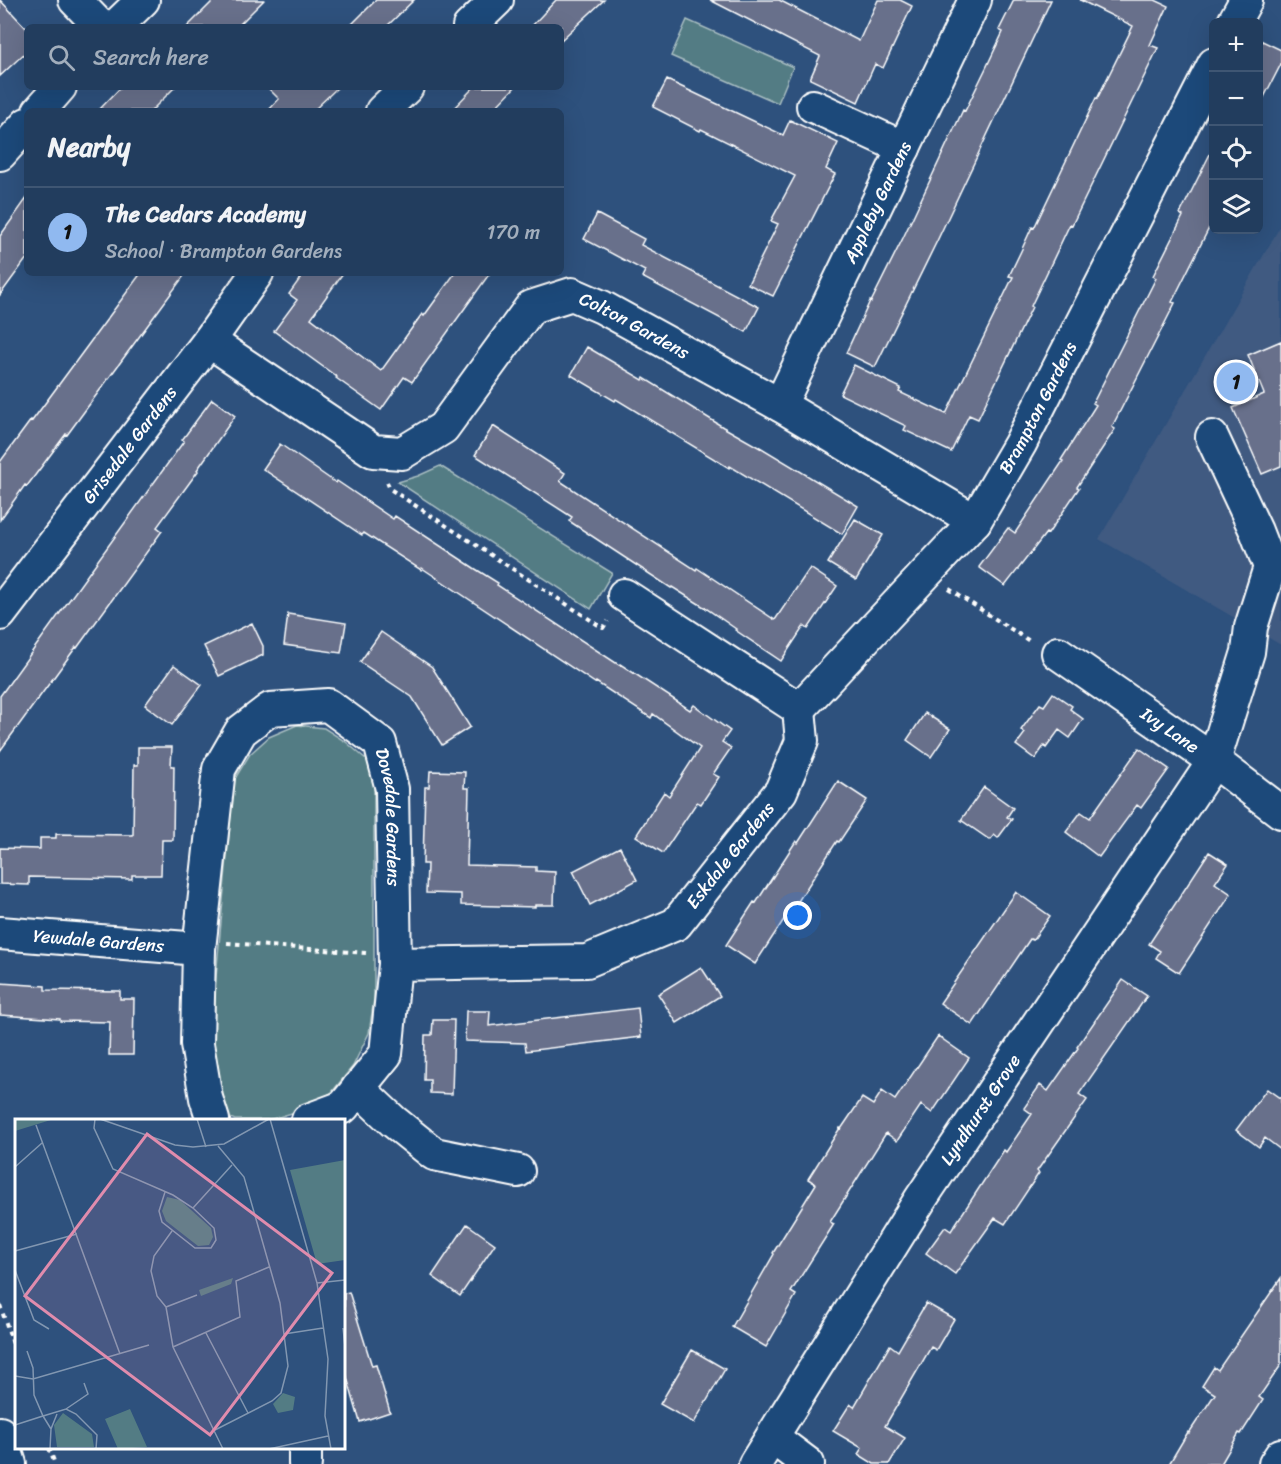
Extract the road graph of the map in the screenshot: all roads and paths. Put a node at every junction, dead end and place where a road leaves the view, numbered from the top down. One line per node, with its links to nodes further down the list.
1 (75, 0): 6 (street)
2 (143, 0): 7 (street)
3 (975, 0): 15 (street, Appleby Gardens)
4 (1246, 0): 5 (street)
5 (1236, 18)
6 (98, 24)
7 (118, 24)
8 (1210, 72): 22 (street, Brampton Gardens)
9 (57, 90): 12 (street)
10 (404, 90): 13 (street)
11 (813, 106): 15 (street)
12 (42, 108)
13 (385, 108)
14 (24, 127): 16 (street)
15 (904, 148): 19 (street, Appleby Gardens)
16 (0, 154)
17 (255, 276): 18 (street, Grisedale Gardens)
18 (209, 341): 21 (street); 25 (street, Grisedale Gardens)
19 (780, 405): 21 (street, Colton Gardens); 22 (street, Colton Gardens)
20 (1212, 437): 28 (street, Lyndhurst Grove)
21 (373, 451): 24 (path)
22 (975, 521): 23 (street, Brampton Gardens)
23 (926, 574): 26 (path); 27 (street, Brampton Gardens)
24 (624, 596): 27 (street)
25 (0, 614)
26 (1058, 653): 28 (street, Ivy Lane)
27 (799, 709): 32 (street, Eskdale Gardens)
28 (1214, 761): 29 (street, Ivy Lane); 40 (street, Lyndhurst Grove)
29 (1281, 812)
30 (0, 933): 31 (street, Yewdale Gardens)
31 (199, 945): 32 (path); 32 (street, Dovedale Gardens); 34 (street, Dovedale Gardens)
32 (395, 960): 33 (street, Dovedale Gardens)
33 (358, 1088): 35 (street, Dovedale Gardens); 36 (street)
34 (213, 1119)
35 (311, 1119)
36 (518, 1171)
37 (0, 1305): 38 (path)
38 (15, 1350)
39 (0, 1433): 43 (street)
40 (772, 1437): 45 (street, Lyndhurst Grove); 46 (street)
41 (49, 1449): 44 (path)
42 (1281, 1455): 47 (street)
43 (10, 1464)
44 (55, 1464)
45 (755, 1464)
46 (808, 1464)
47 (1275, 1464)

